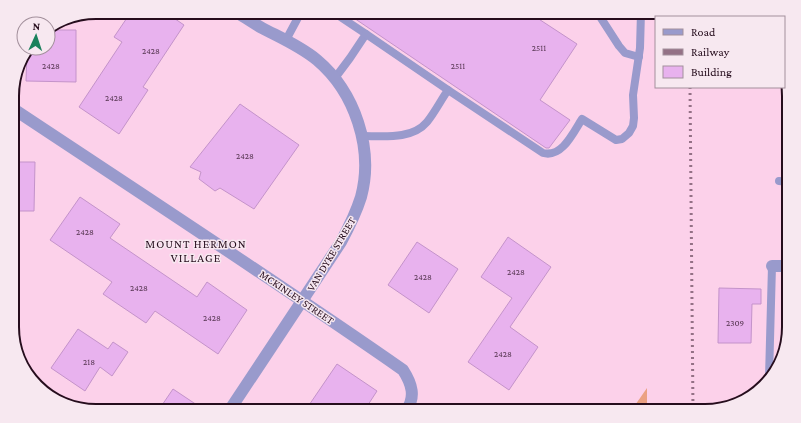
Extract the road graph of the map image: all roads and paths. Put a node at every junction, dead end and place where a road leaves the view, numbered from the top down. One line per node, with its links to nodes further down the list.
1 (248, 19): 7 (street, VAN DYKE STREET)
2 (296, 19): 7 (lane)
3 (344, 19): 6 (lane)
4 (602, 19): 8 (lane)
5 (641, 19): 8 (lane)
6 (366, 34): 9 (lane); 10 (lane)
7 (283, 39): 9 (street, VAN DYKE STREET)
8 (640, 57): 10 (lane)
9 (335, 78): 12 (street, VAN DYKE STREET)
10 (448, 90): 12 (lane)
11 (19, 113): 17 (street, MCKINLEY STREET)
12 (362, 136): 17 (street, VAN DYKE STREET)
13 (779, 181): 14 (lane)
14 (782, 181)
15 (772, 266): 16 (street); 18 (lane)
16 (782, 266)
17 (303, 300): 19 (street, VAN DYKE STREET); 20 (street, MCKINLEY STREET)
18 (769, 370)
19 (234, 404)
20 (410, 404)

